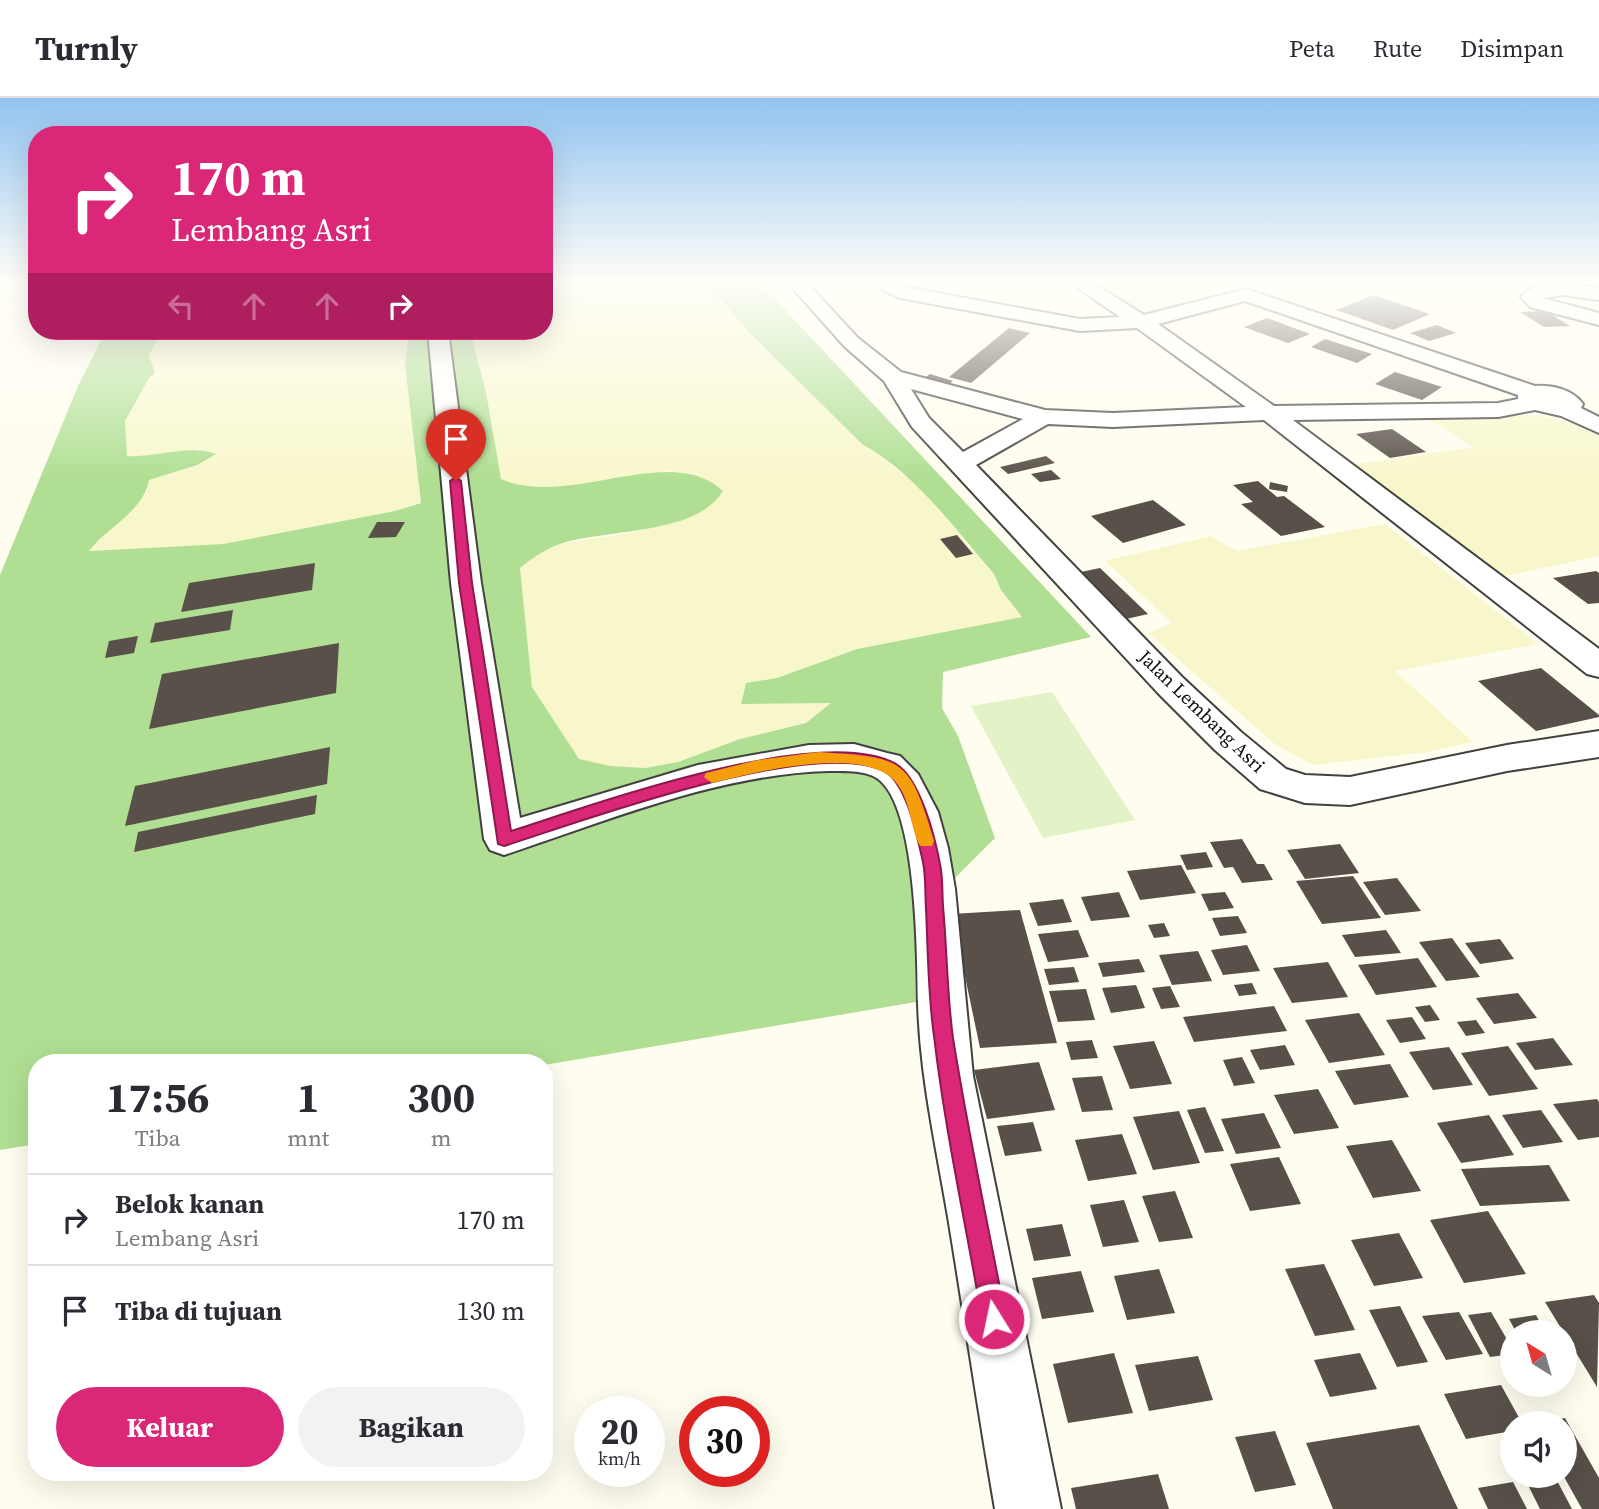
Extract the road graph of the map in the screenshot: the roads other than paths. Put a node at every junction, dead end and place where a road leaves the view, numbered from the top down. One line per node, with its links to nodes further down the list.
1 (440, 349): 13 (street)
2 (858, 349): 5 (street)
3 (1179, 349): 7 (street)
4 (1405, 349): 6 (street)
5 (893, 377): 8 (street); 10 (street, Jalan Lembang Asri)
6 (1534, 398): 7 (street); 9 (street)
7 (1269, 413): 8 (street); 11 (street)
8 (1044, 417): 10 (street)
9 (1599, 426)
10 (961, 463): 12 (street, Jalan Lembang Asri)
11 (1599, 666)
12 (1599, 744)
13 (1028, 1509)

